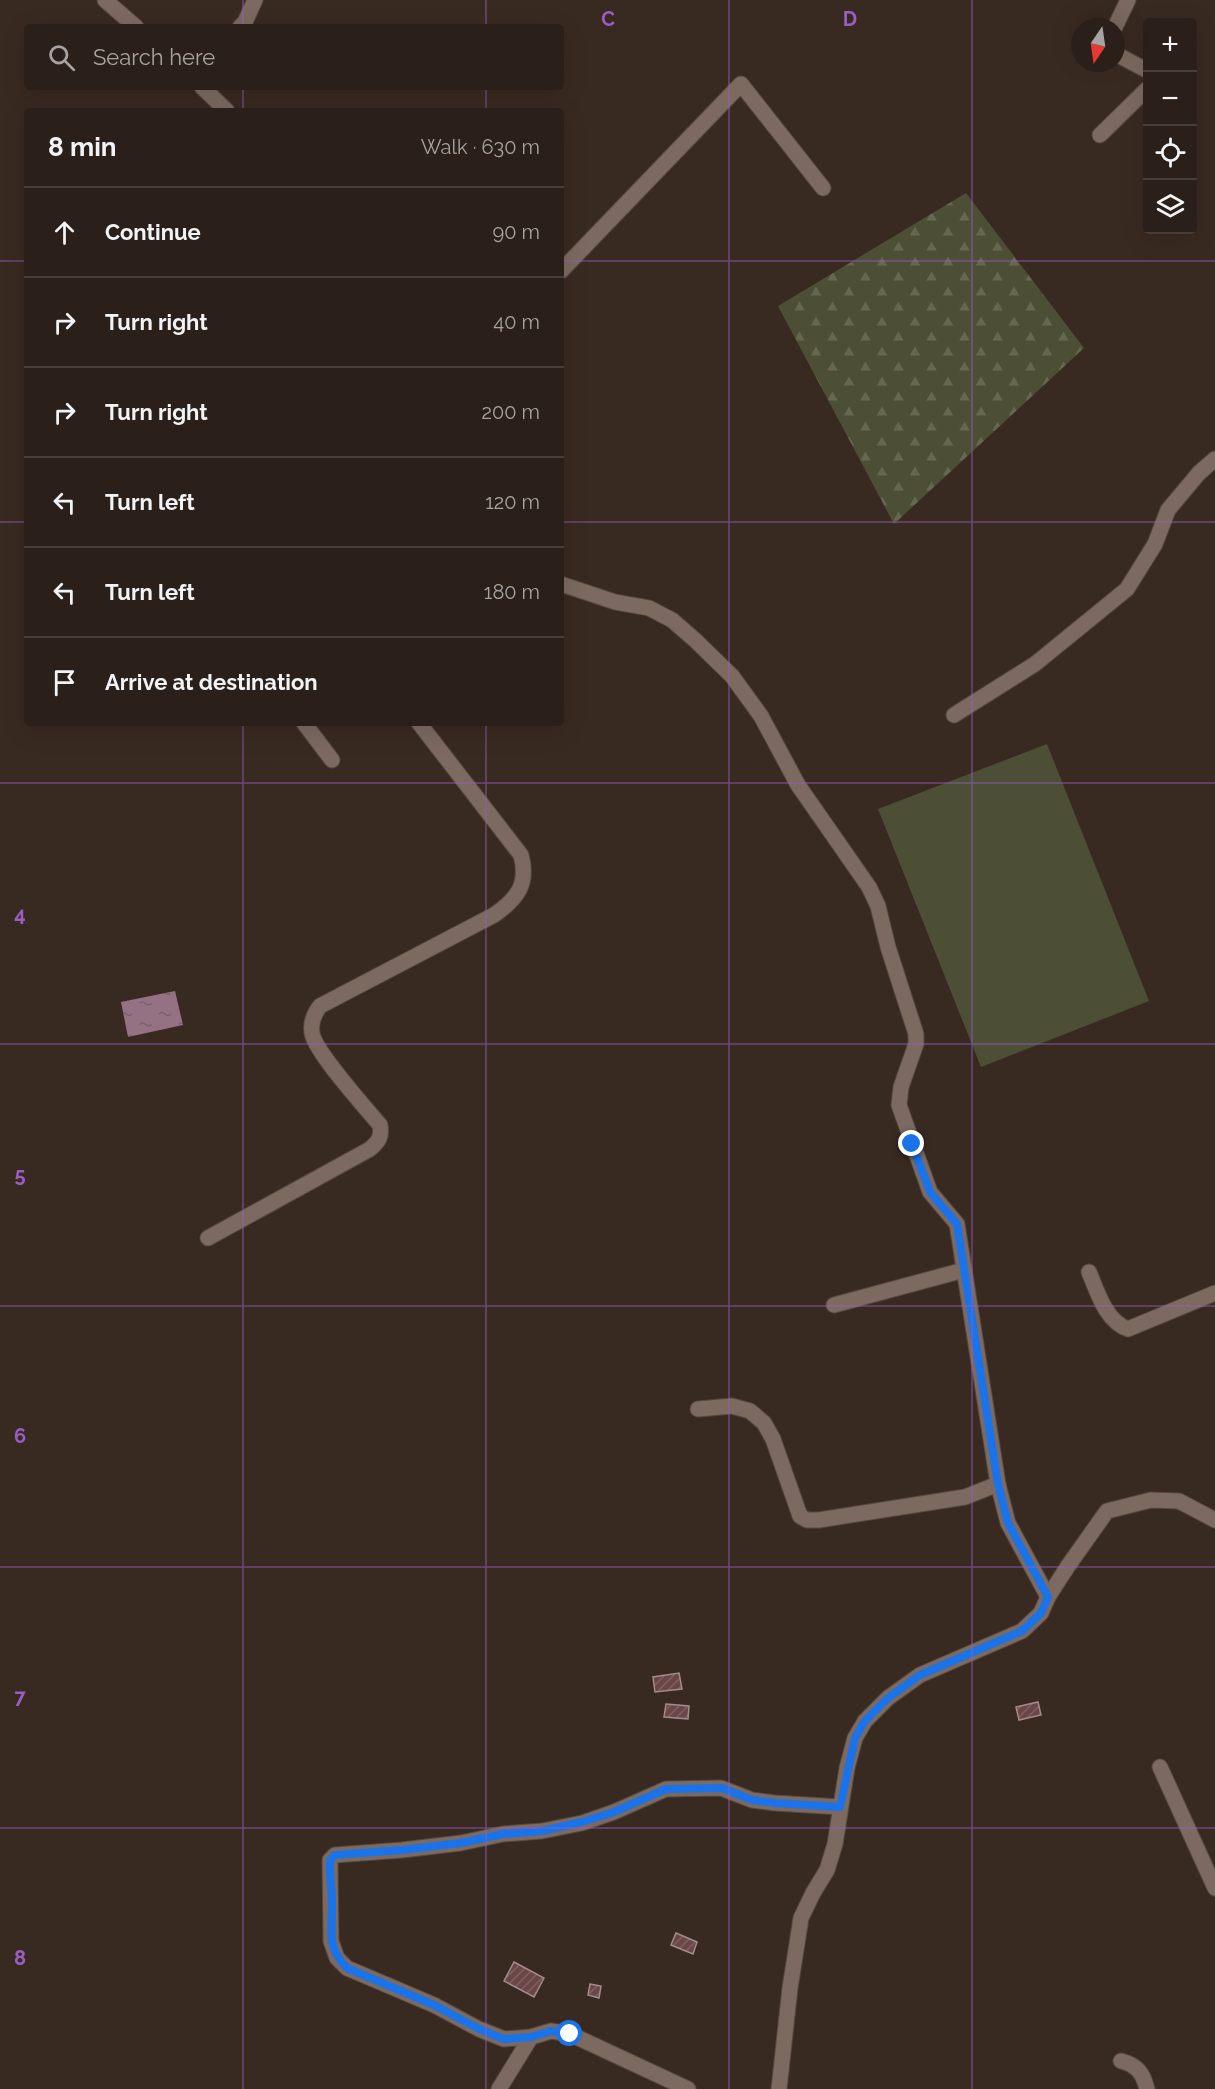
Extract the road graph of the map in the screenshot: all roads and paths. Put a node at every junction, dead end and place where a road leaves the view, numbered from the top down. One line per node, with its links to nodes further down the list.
1 (105, 0): 5 (street)
2 (255, 0): 6 (street)
3 (1128, 0): 4 (street)
4 (1119, 18)
5 (133, 24)
6 (243, 24)
7 (1125, 59): 8 (street)
8 (1143, 68)
9 (205, 90): 11 (street)
10 (1143, 93): 12 (street)
11 (223, 108)
12 (1100, 135)
13 (823, 188): 14 (street)
14 (564, 267)
15 (1215, 459): 17 (street)
16 (564, 585): 22 (street)
17 (954, 715)
18 (306, 726): 20 (street)
19 (421, 726): 21 (street)
20 (332, 760)
21 (208, 1238)
22 (964, 1270): 25 (street); 27 (street)
23 (1089, 1272): 24 (street)
24 (1215, 1293)
25 (834, 1305)
26 (698, 1409): 27 (street)
27 (998, 1484): 29 (street)
28 (1215, 1520): 29 (street)
29 (1048, 1597): 31 (street)
30 (1160, 1767): 32 (street)
31 (840, 1807): 33 (street); 37 (street)
32 (1215, 1888)
33 (531, 2037): 35 (street); 36 (street)
34 (1121, 2061): 38 (street)
35 (499, 2089)
36 (688, 2089)
37 (779, 2089)
38 (1147, 2089)

